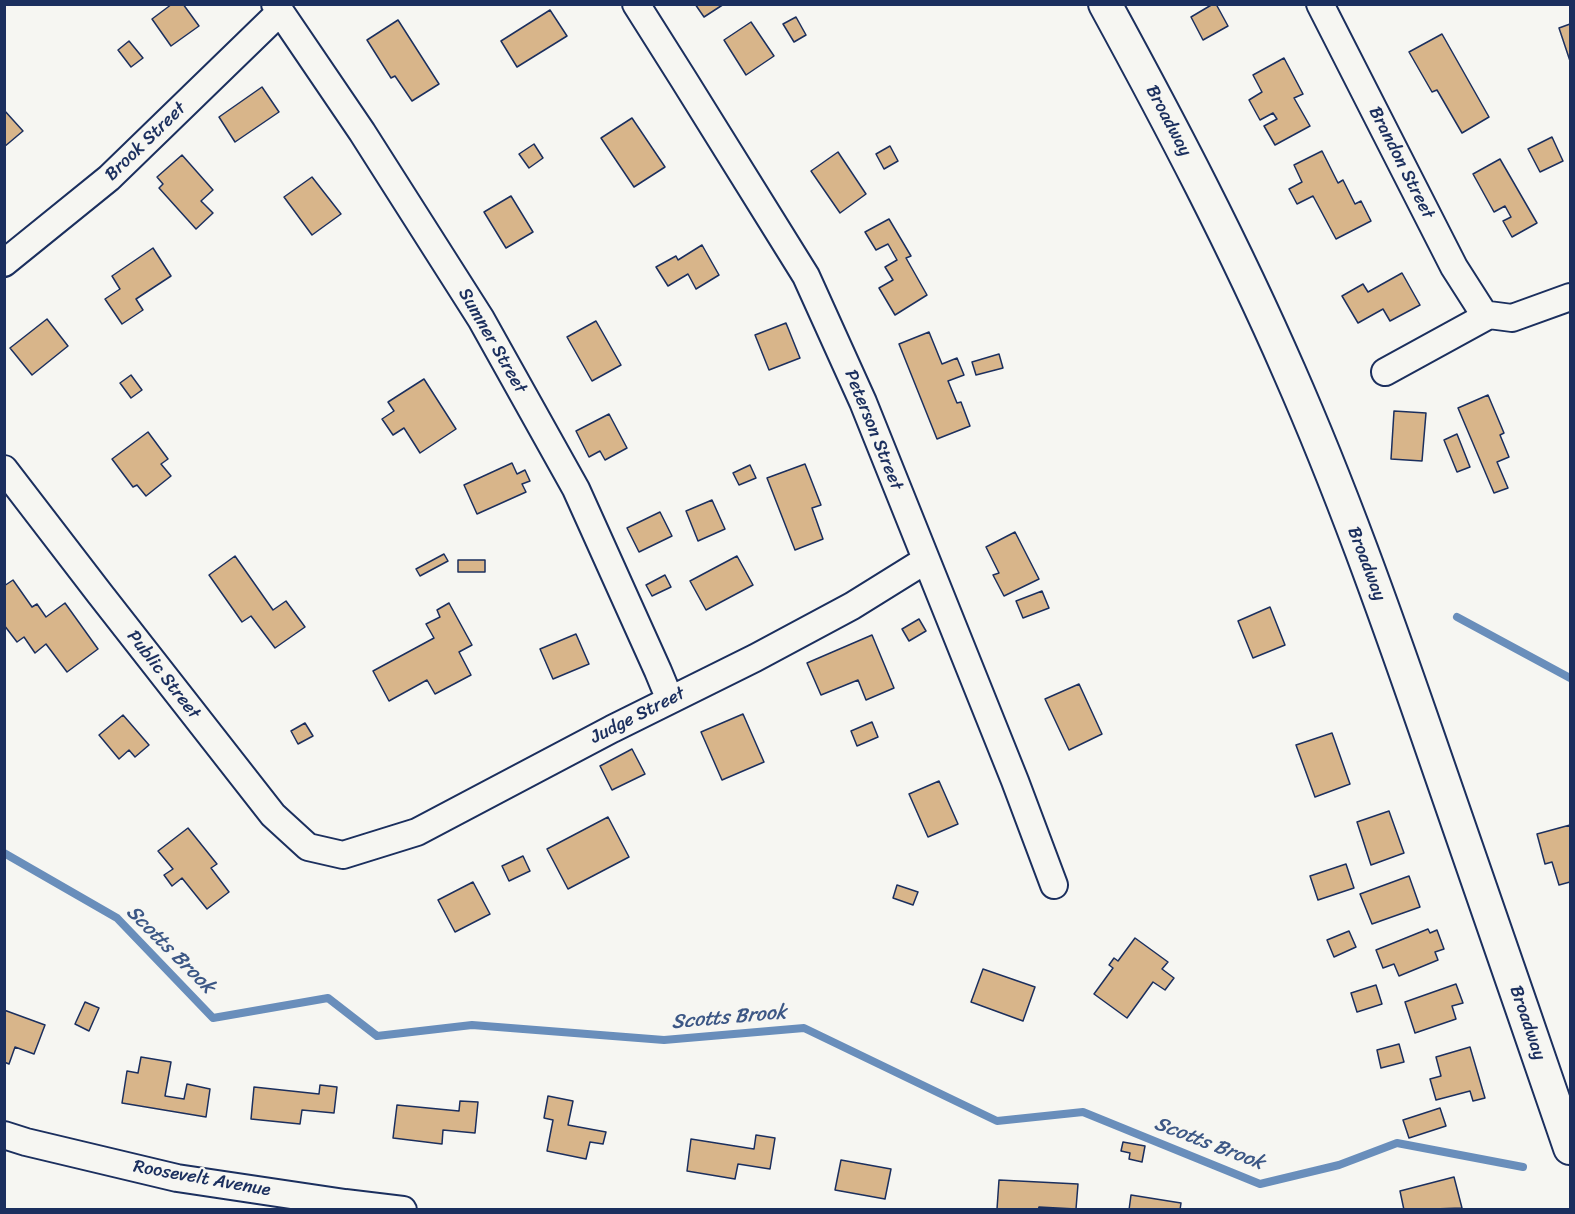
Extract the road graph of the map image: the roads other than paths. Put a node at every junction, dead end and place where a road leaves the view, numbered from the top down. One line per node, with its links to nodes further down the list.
1 (636, 4): 10 (street, Peterson Street)
2 (1105, 4): 15 (street, Broadway)
3 (1320, 4): 7 (street, Brandon Street)
4 (277, 8): 5 (street, Brook Street); 11 (street, Sumner Street)
5 (4, 263)
6 (1570, 297): 7 (street)
7 (1489, 315): 8 (street)
8 (1386, 372)
9 (4, 469): 12 (street, Public Street)
10 (926, 560): 11 (street, Judge Street); 13 (street, Peterson Street)
11 (670, 700): 12 (street, Judge Street)
12 (343, 855)
13 (1054, 885)
14 (4, 1135): 16 (street, Roosevelt Avenue)
15 (1570, 1148)
16 (401, 1209)

